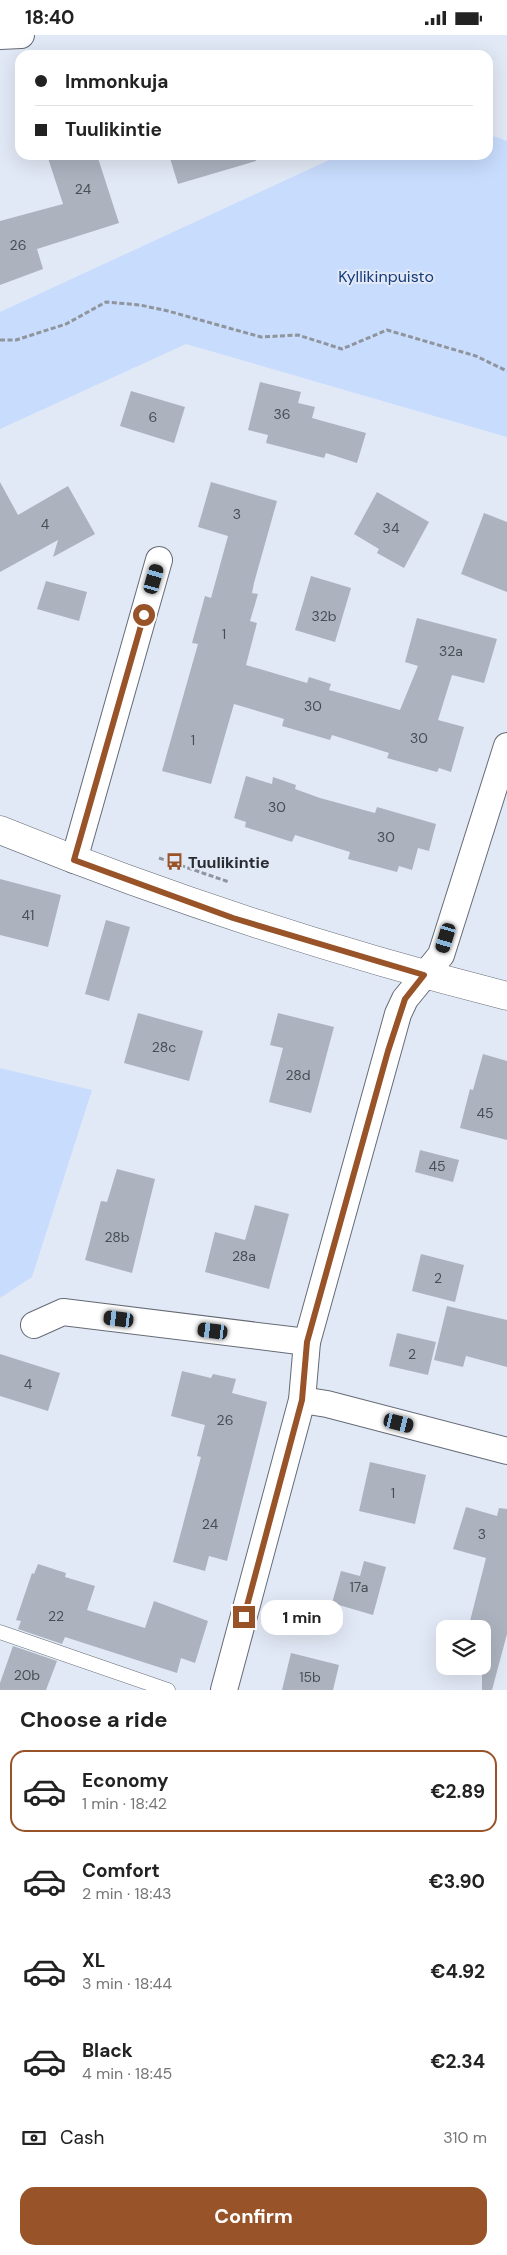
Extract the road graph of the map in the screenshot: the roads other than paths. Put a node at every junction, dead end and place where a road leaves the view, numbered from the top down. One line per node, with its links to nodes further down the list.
1 (21, 35): 2 (street)
2 (0, 36)
3 (159, 560): 6 (street)
4 (507, 746): 7 (street)
5 (0, 830): 6 (street)
6 (74, 860): 7 (street)
7 (424, 975): 8 (street); 10 (street)
8 (507, 997)
9 (34, 1325): 10 (street)
10 (307, 1342): 11 (street)
11 (302, 1400): 12 (street); 15 (street)
12 (507, 1451)
13 (0, 1632): 14 (lane)
14 (168, 1690)
15 (224, 1690)

